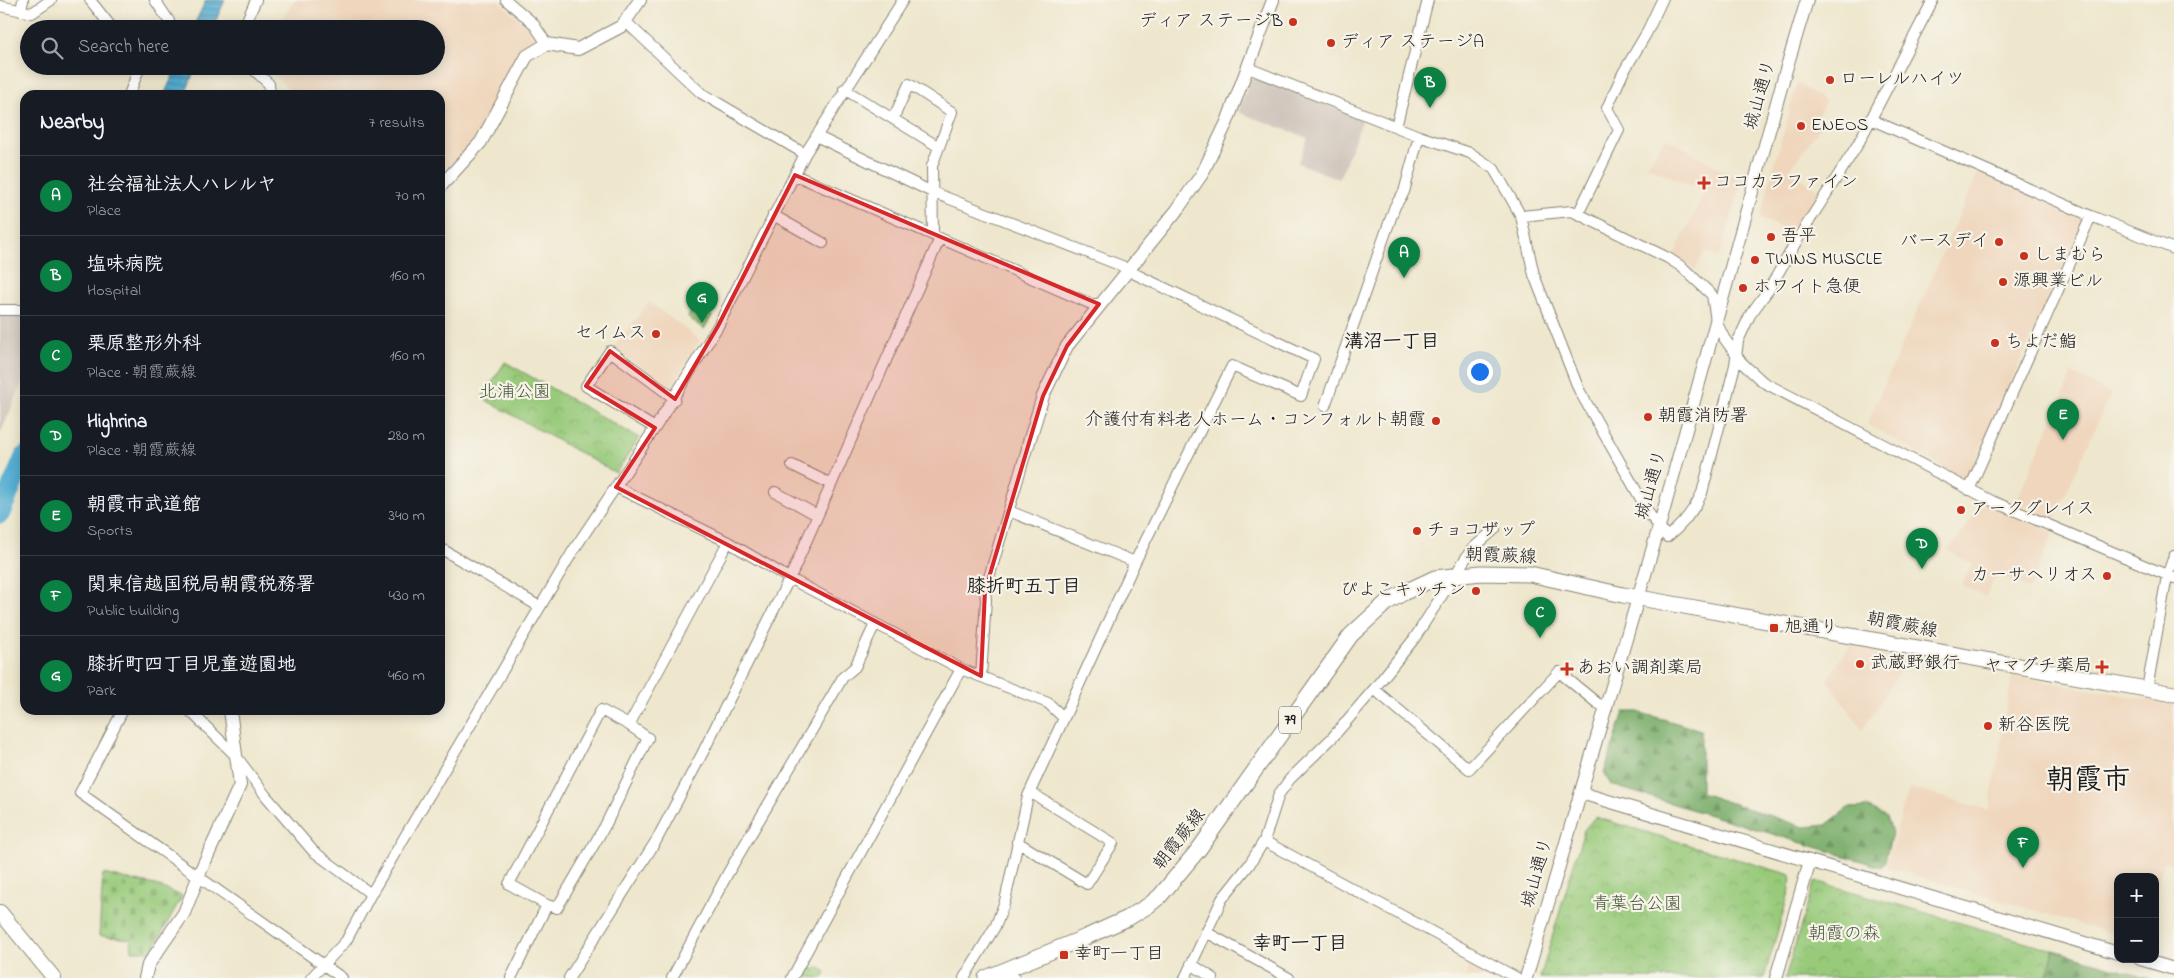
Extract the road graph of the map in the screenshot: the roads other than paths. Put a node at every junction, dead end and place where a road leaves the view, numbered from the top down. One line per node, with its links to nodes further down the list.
1 (51, 0): 13 (street)
2 (90, 0): 15 (street)
3 (154, 0): 16 (street)
4 (256, 0): 17 (street)
5 (506, 0): 19 (street)
6 (640, 0): 18 (street)
7 (903, 0): 23 (street)
8 (1273, 0): 20 (street)
9 (1428, 0): 28 (street)
10 (1662, 0): 36 (street)
11 (1807, 0): 47 (street, 城山通り)
12 (1933, 0): 27 (street)
13 (22, 5): 14 (street)
14 (0, 6)
15 (106, 20)
16 (168, 20)
17 (247, 20)
18 (625, 21): 19 (street); 32 (street)
19 (547, 44): 34 (street)
20 (1248, 68): 28 (street); 43 (street)
21 (137, 75): 24 (street)
22 (260, 75): 25 (street)
23 (844, 89): 26 (street); 29 (street)
24 (131, 90)
25 (270, 90)
26 (893, 119): 31 (street); 31 (street)
27 (1870, 119): 39 (street); 48 (street)
28 (1396, 127): 30 (street)
29 (816, 136): 32 (street); 35 (street)
30 (1419, 136): 38 (street); 50 (street)
31 (939, 147): 35 (street)
32 (805, 154): 33 (street)
33 (795, 175): 37 (street); 40 (street)
34 (445, 182)
35 (932, 192): 40 (street); 43 (street)
36 (1578, 214): 38 (street); 47 (street)
37 (772, 215): 41 (street); 49 (street)
38 (1522, 216): 60 (street)
39 (2092, 216): 42 (street); 56 (street)
40 (936, 237): 44 (street); 54 (street)
41 (823, 243)
42 (2174, 249)
43 (1128, 269): 44 (street); 65 (street)
44 (1099, 304): 52 (street)
45 (0, 310): 46 (street)
46 (20, 310)
47 (1716, 321): 48 (street); 60 (street, 城山通り)
48 (1736, 354): 56 (street); 60 (street)
49 (675, 399): 51 (street); 51 (street)
50 (1325, 406)
51 (656, 428): 55 (street)
52 (1028, 445): 58 (street)
53 (792, 465): 54 (street)
54 (831, 484): 59 (street)
55 (616, 487): 62 (street); 70 (street)
56 (1969, 490): 67 (street)
57 (775, 492): 59 (street)
58 (1009, 511): 65 (street); 73 (street)
59 (817, 515): 68 (street)
60 (1659, 527): 69 (street, 城山通り)
61 (1495, 529): 66 (street)
62 (728, 542): 68 (street); 82 (street)
63 (445, 551): 70 (street)
64 (2174, 556): 67 (street)
65 (1135, 562): 81 (street)
66 (1455, 575): 69 (main road, 朝霞蕨線 / 79); 74 (street); 99 (main road, 朝霞蕨線 / 79)
67 (2170, 577): 75 (street)
68 (789, 578): 71 (street); 105 (street)
69 (1637, 597): 75 (main road, 朝霞蕨線 / 79); 77 (street, 城山通り)
70 (540, 607): 90 (street)
71 (875, 624): 72 (street); 106 (street)
72 (961, 668): 73 (street); 107 (street)
73 (981, 676): 81 (street)
74 (1374, 689): 77 (street); 86 (street)
75 (2147, 689): 76 (main road, 朝霞蕨線 / 79)
76 (2174, 694)
77 (1606, 708): 85 (street, 城山通り)
78 (120, 715): 89 (street)
79 (194, 715): 83 (street)
80 (231, 715): 83 (street)
81 (1064, 718): 84 (street)
82 (629, 725): 91 (street); 91 (street)
83 (236, 756): 89 (street); 90 (street)
84 (1030, 792): 87 (street); 87 (street)
85 (1581, 793): 88 (street); 114 (street, 城山通り)
86 (1264, 841): 93 (street); 113 (street)
87 (1017, 842): 108 (street)
88 (1810, 861): 94 (street); 115 (street)
89 (199, 876): 97 (street); 101 (street)
90 (371, 894): 97 (street)
91 (547, 905): 104 (street)
92 (0, 912): 100 (main road)
93 (1206, 932): 96 (street); 112 (street)
94 (2114, 952)
95 (2154, 963): 98 (street)
96 (1191, 964): 110 (street); 111 (street)
97 (323, 965): 102 (street); 103 (street)
98 (2174, 969)
99 (990, 976): 109 (street)
100 (54, 978)
101 (145, 978)
102 (310, 978)
103 (342, 978)
104 (511, 978)
105 (570, 978)
106 (672, 978)
107 (792, 978)
108 (964, 978)
109 (1014, 978)
110 (1185, 978)
111 (1213, 978)
112 (1289, 978)
113 (1517, 978)
114 (1526, 978)
115 (1776, 978)

